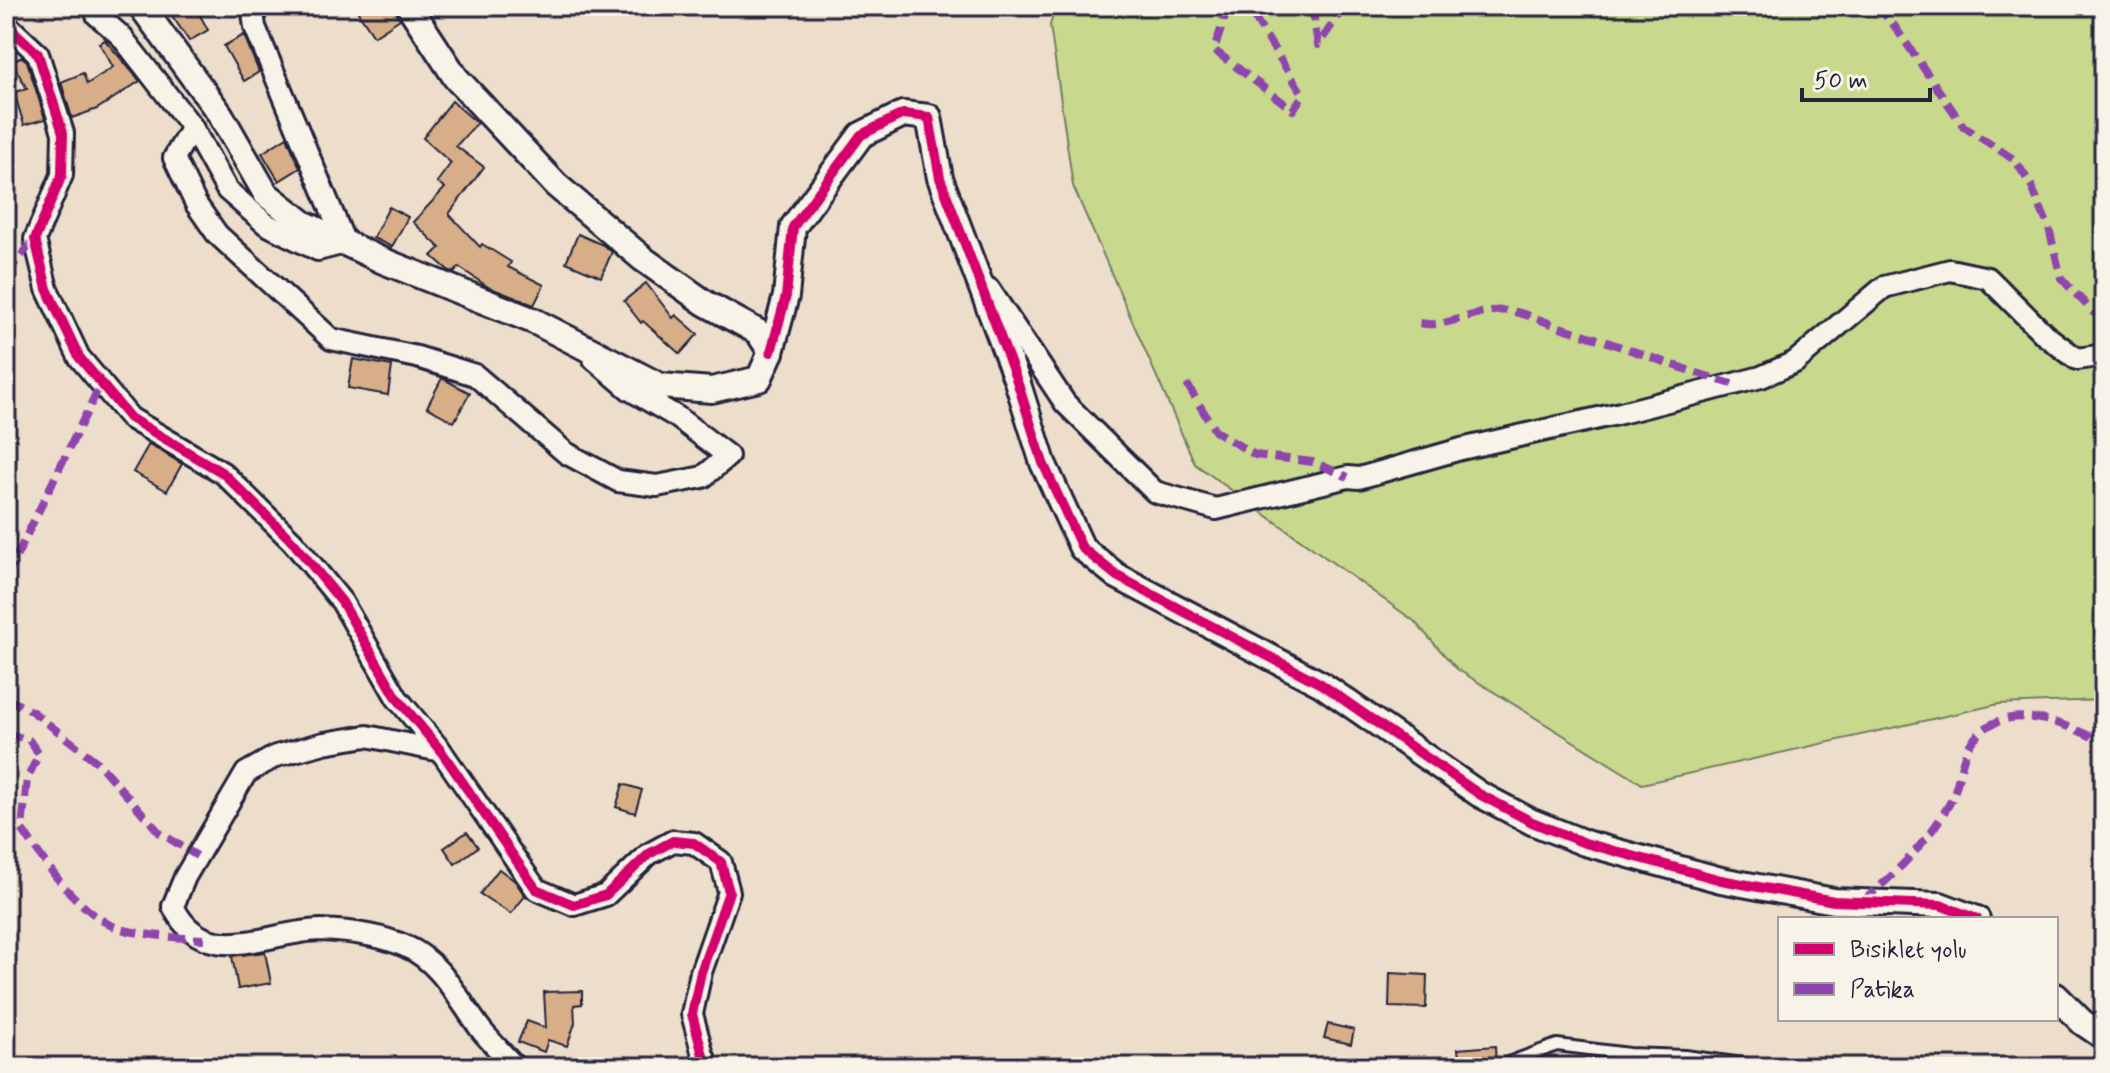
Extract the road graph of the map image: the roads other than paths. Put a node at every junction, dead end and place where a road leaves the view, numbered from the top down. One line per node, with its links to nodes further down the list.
1 (93, 6): 6 (street)
2 (141, 6): 7 (street)
3 (252, 6): 7 (street)
4 (409, 6): 10 (street)
5 (6, 24): 12 (street)
6 (192, 127): 7 (street); 9 (street)
7 (345, 243): 9 (street)
8 (970, 261): 10 (street); 11 (street); 13 (street)
9 (574, 342): 10 (street)
10 (771, 352)
11 (2104, 355)
12 (441, 751): 16 (street); 18 (street)
13 (1972, 917)
14 (2058, 998): 15 (street)
15 (2104, 1037)
16 (711, 1063)
17 (1508, 1063): 19 (lane)
18 (515, 1067)
19 (1764, 1067)

